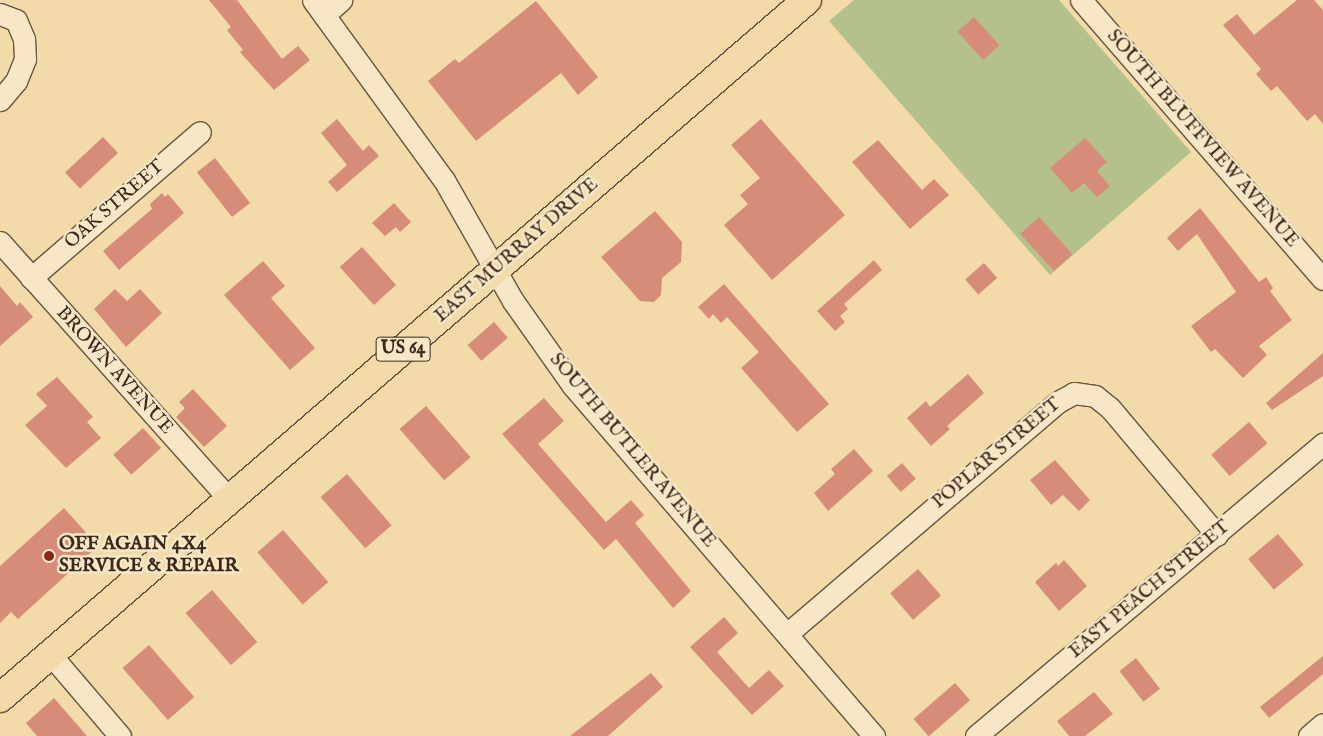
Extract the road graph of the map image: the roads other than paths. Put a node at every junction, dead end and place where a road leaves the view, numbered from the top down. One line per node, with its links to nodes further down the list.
1 (341, 0): 4 (street)
2 (806, 0): 9 (highway, EAST MURRAY DRIVE / US 64)
3 (1081, 0): 11 (street, SOUTH BLUFFVIEW AVENUE)
4 (318, 8): 9 (street, SOUTH BUTLER AVENUE)
5 (0, 14): 6 (street)
6 (0, 100)
7 (200, 132): 10 (street, OAK STREET)
8 (0, 242): 10 (street, BROWN AVENUE)
9 (494, 270): 13 (highway, EAST MURRAY DRIVE / US 64); 15 (street, SOUTH BUTLER AVENUE)
10 (31, 278): 13 (street, BROWN AVENUE)
11 (1323, 279)
12 (1323, 444): 14 (street, EAST PEACH STREET)
13 (229, 499): 16 (highway, EAST MURRAY DRIVE / US 64)
14 (1217, 535): 15 (street, POPLAR STREET); 21 (street, EAST PEACH STREET)
15 (787, 634): 20 (street, SOUTH BUTLER AVENUE)
16 (50, 654): 17 (highway, EAST MURRAY DRIVE / US 64); 19 (street)
17 (0, 698)
18 (1323, 724): 22 (street)
19 (120, 736)
20 (874, 736)
21 (976, 736)
22 (1309, 736)

